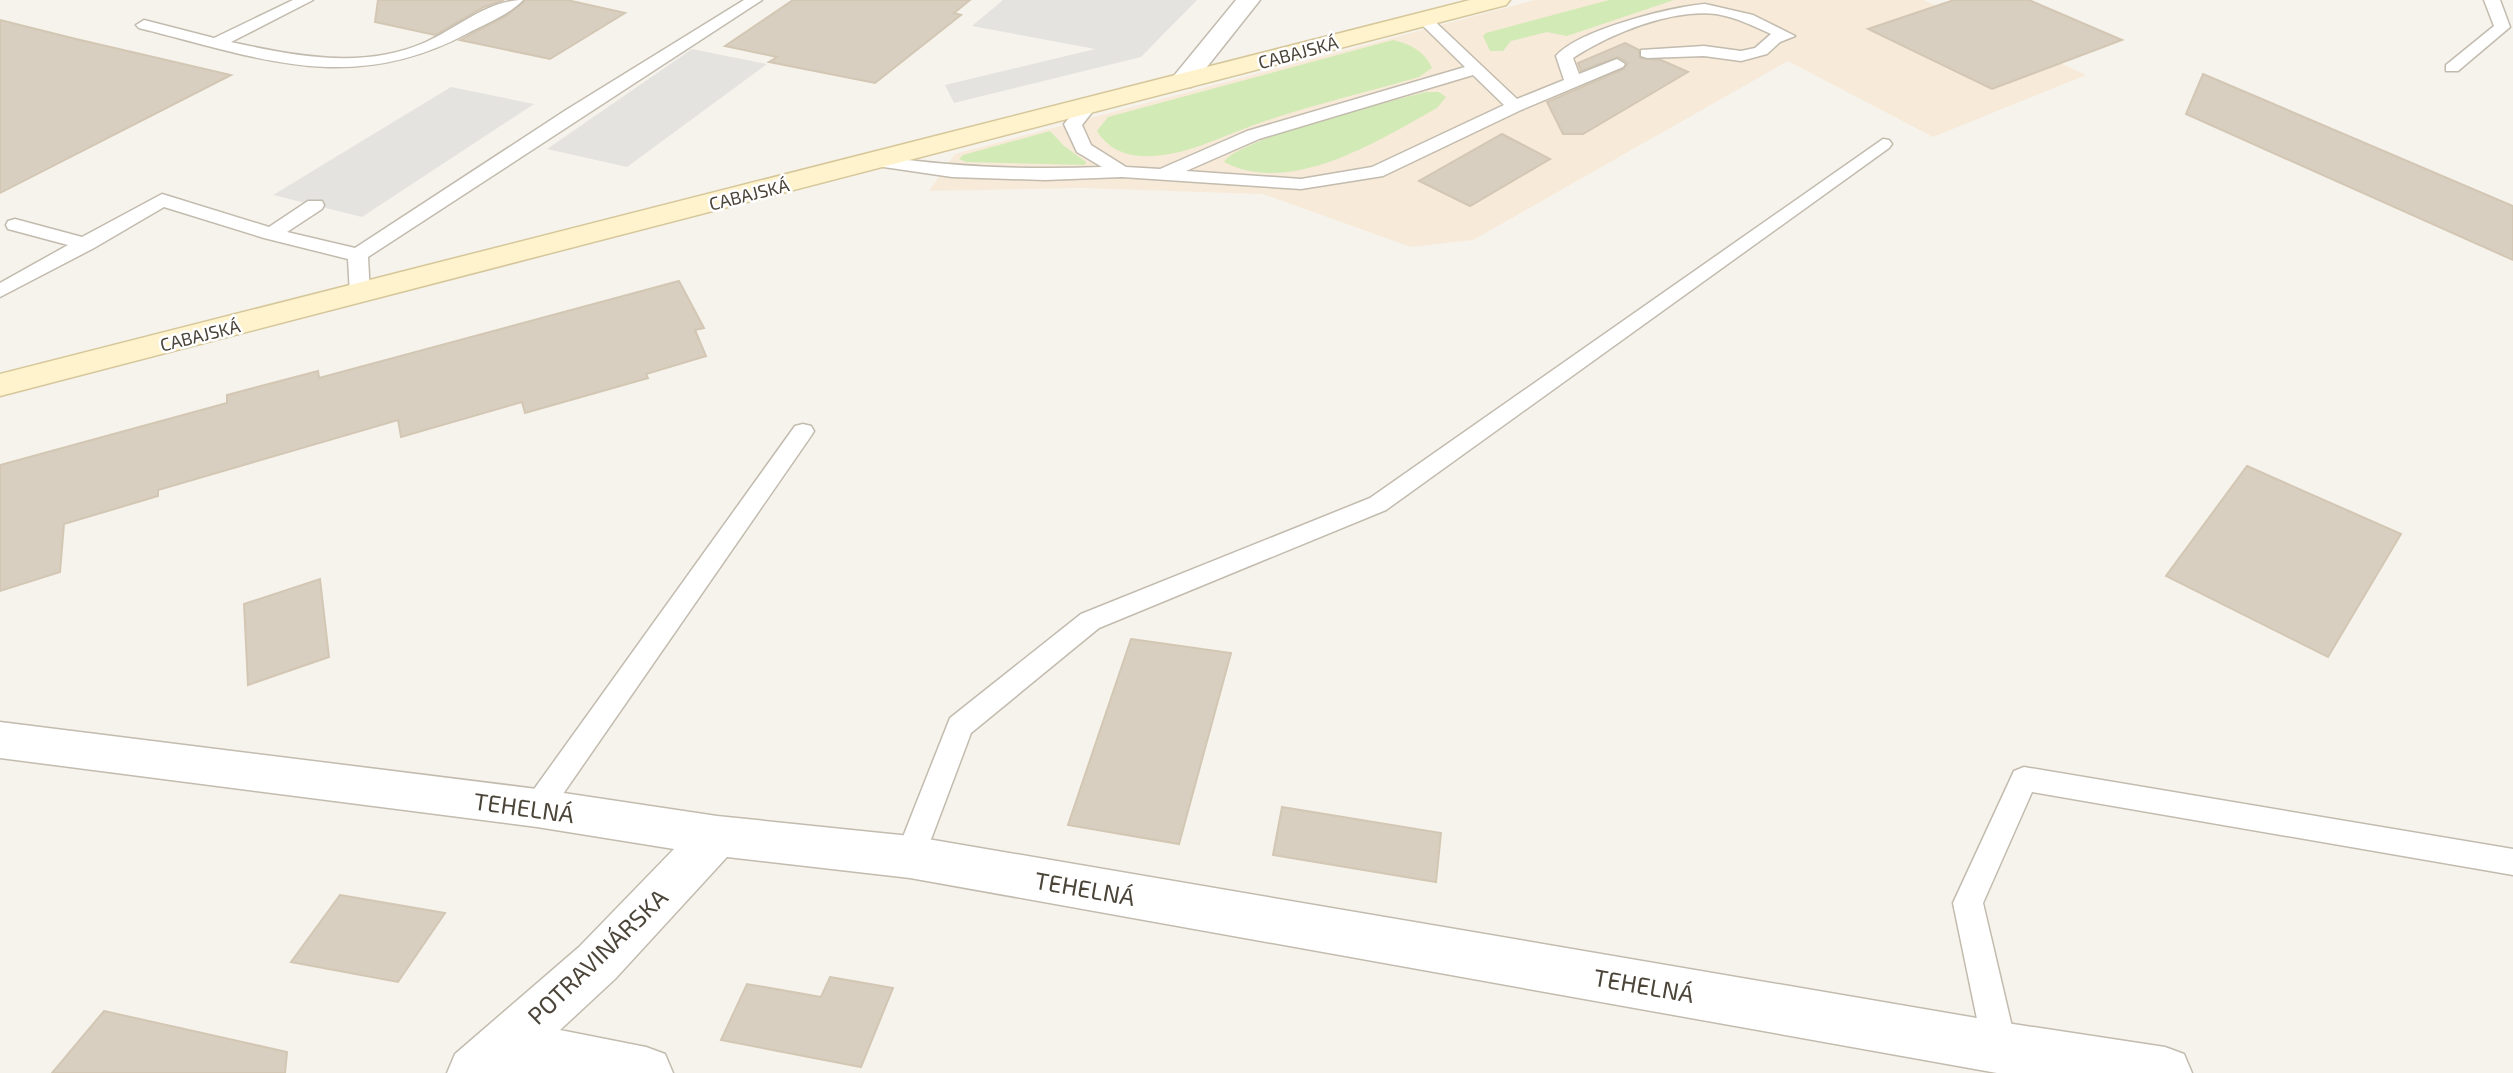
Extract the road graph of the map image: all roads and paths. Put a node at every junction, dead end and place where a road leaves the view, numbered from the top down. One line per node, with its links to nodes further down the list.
1 (305, 0): 10 (lane)
2 (515, 0): 10 (lane)
3 (754, 0): 21 (lane)
4 (1248, 0): 17 (street)
5 (1498, 0): 7 (main road, CABAJSKÁ)
6 (2492, 0): 14 (lane)
7 (1424, 19): 15 (lane); 17 (main road, CABAJSKÁ)
8 (1657, 20): 11 (lane); 11 (lane); 16 (lane)
9 (144, 26): 10 (lane)
10 (218, 42)
11 (1704, 51): 12 (lane)
12 (1647, 53)
13 (1617, 64): 16 (lane)
14 (2452, 68)
15 (1477, 69): 19 (lane); 25 (lane)
16 (1573, 81): 19 (lane)
17 (1182, 82): 18 (main road, CABAJSKÁ)
18 (1088, 106): 23 (main road, CABAJSKÁ); 24 (lane)
19 (1515, 106): 25 (lane)
20 (1884, 144): 38 (lane)
21 (507, 156): 22 (lane); 30 (lane)
22 (533, 160)
23 (877, 161): 24 (lane); 32 (main road, CABAJSKÁ)
24 (1122, 172): 25 (lane)
25 (1161, 175)
26 (315, 205): 28 (lane)
27 (15, 225): 29 (lane)
28 (271, 234): 29 (lane); 30 (lane)
29 (87, 244): 31 (lane)
30 (358, 255): 32 (lane)
31 (0, 291)
32 (360, 294): 33 (main road, CABAJSKÁ)
33 (0, 386)
34 (803, 431): 36 (lane)
35 (0, 740): 36 (street, TEHELNÁ)
36 (537, 808): 37 (street, TEHELNÁ)
37 (717, 836): 38 (street, TEHELNÁ); 41 (street, POTRAVINÁRSKA)
38 (910, 857): 40 (street, TEHELNÁ)
39 (2513, 862): 40 (lane)
40 (2000, 1048): 43 (street, TEHELNÁ)
41 (490, 1058): 42 (street)
42 (646, 1073)
43 (2165, 1073)

